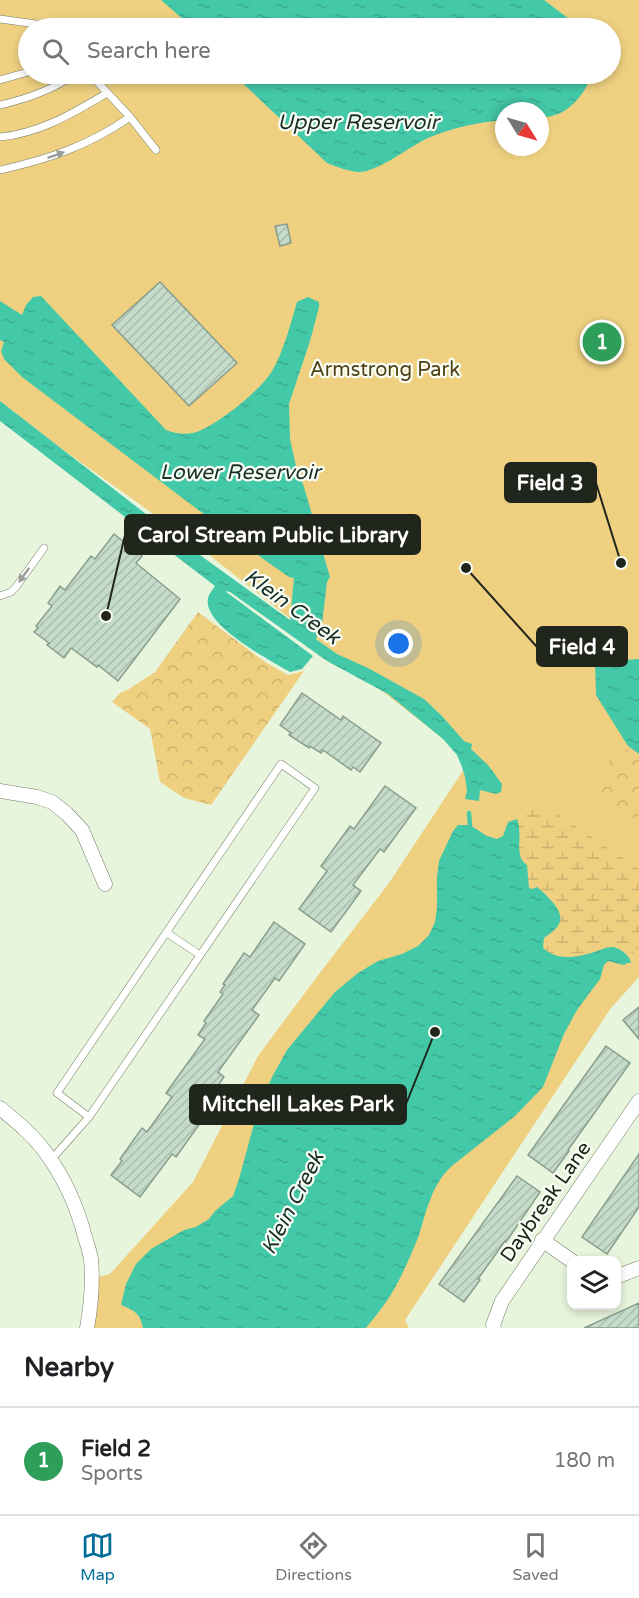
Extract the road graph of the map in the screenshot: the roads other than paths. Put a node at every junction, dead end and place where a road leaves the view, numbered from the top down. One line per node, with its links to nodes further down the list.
1 (0, 19): 2 (lane)
2 (18, 22)
3 (18, 75): 4 (lane)
4 (0, 80)
5 (59, 84): 8 (lane)
6 (99, 84): 7 (lane)
7 (107, 93): 9 (lane); 10 (lane)
8 (0, 105)
9 (130, 117): 11 (lane); 12 (lane, one-way to 9)
10 (0, 137)
11 (156, 150)
12 (0, 170)
13 (44, 548): 14 (lane, one-way to 14)
14 (0, 596)
15 (0, 791): 16 (street)
16 (105, 884)
17 (167, 933): 18 (lane); 18 (lane); 21 (lane)
18 (200, 955): 21 (lane)
19 (639, 1101): 23 (street, Daybreak Lane)
20 (0, 1108): 22 (street)
21 (89, 1117): 22 (lane)
22 (51, 1160): 28 (street)
23 (542, 1240): 24 (street); 27 (street, Daybreak Lane)
24 (567, 1258)
25 (639, 1268): 26 (street)
26 (621, 1275)
27 (491, 1327)
28 (87, 1328)

